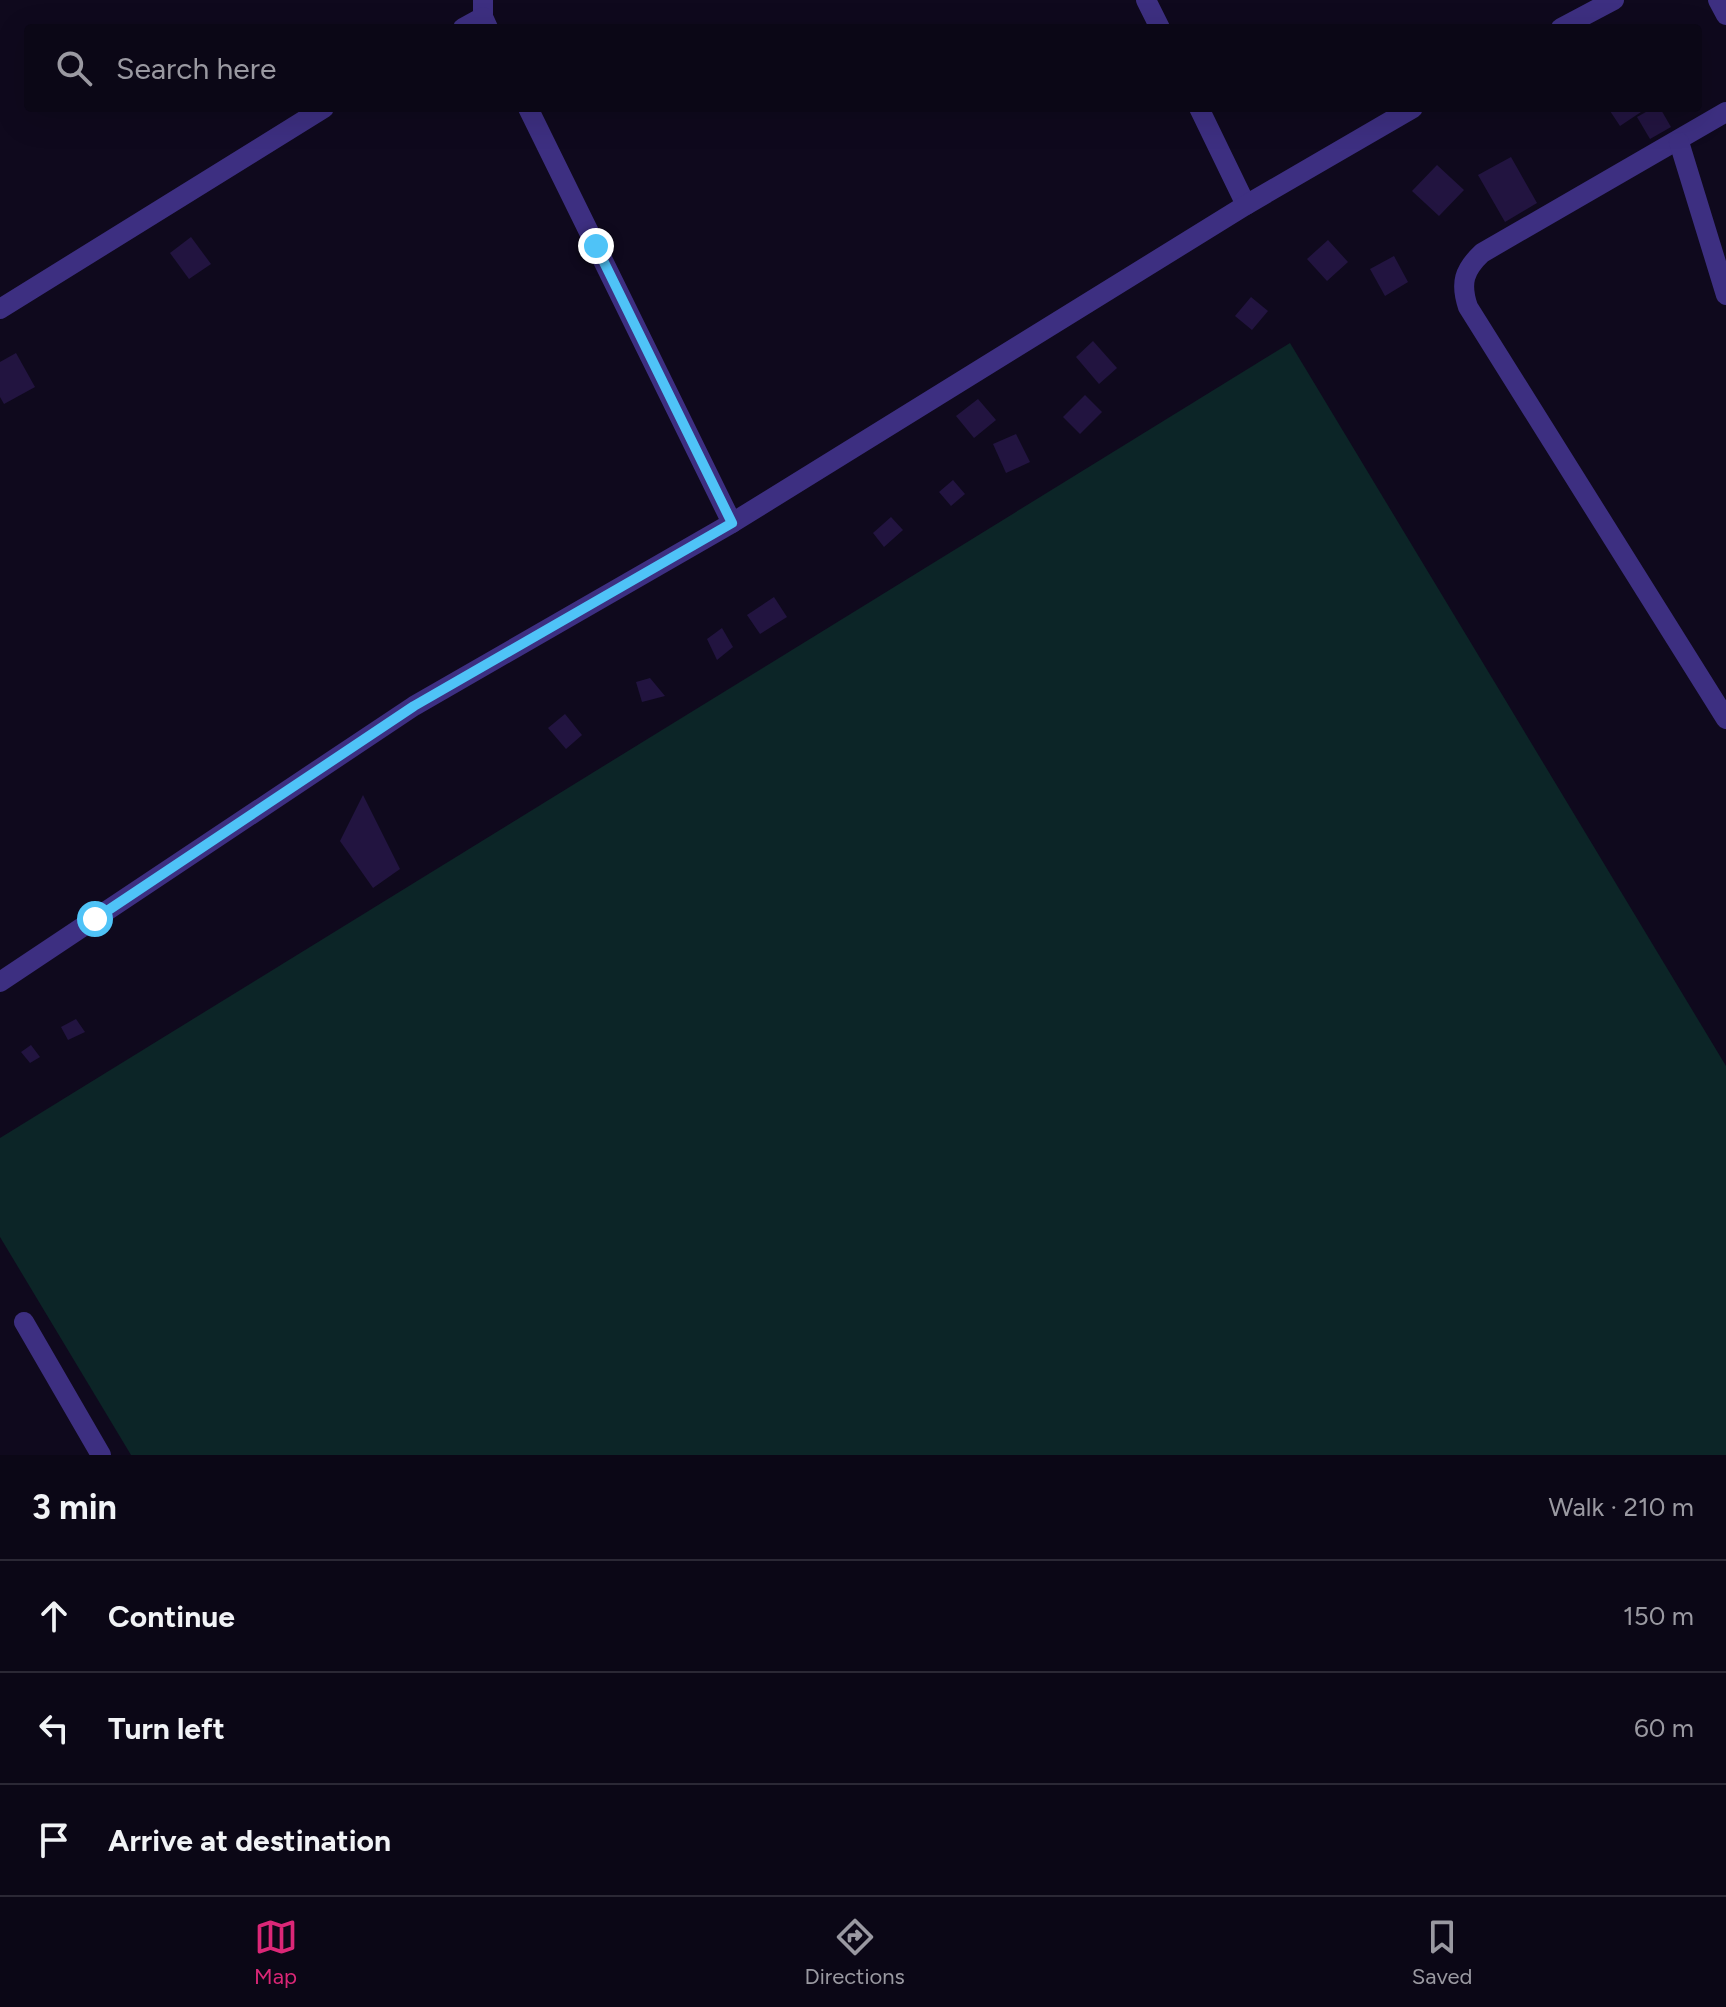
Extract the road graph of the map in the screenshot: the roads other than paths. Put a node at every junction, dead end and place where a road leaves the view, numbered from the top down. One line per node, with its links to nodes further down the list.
1 (1146, 0): 5 (street)
2 (1614, 0): 6 (street)
3 (1718, 0): 4 (street)
4 (1726, 15)
5 (1158, 24)
6 (1569, 24)
7 (318, 112): 15 (street)
8 (530, 112): 16 (street)
9 (1201, 112): 13 (street)
10 (1406, 112): 13 (street)
11 (1726, 112): 12 (street)
12 (1679, 142): 14 (street); 17 (street)
13 (1246, 205): 16 (street)
14 (1726, 295)
15 (0, 309)
16 (732, 523): 18 (street)
17 (1726, 719)
18 (0, 982)
19 (24, 1322): 20 (street)
20 (101, 1455)

